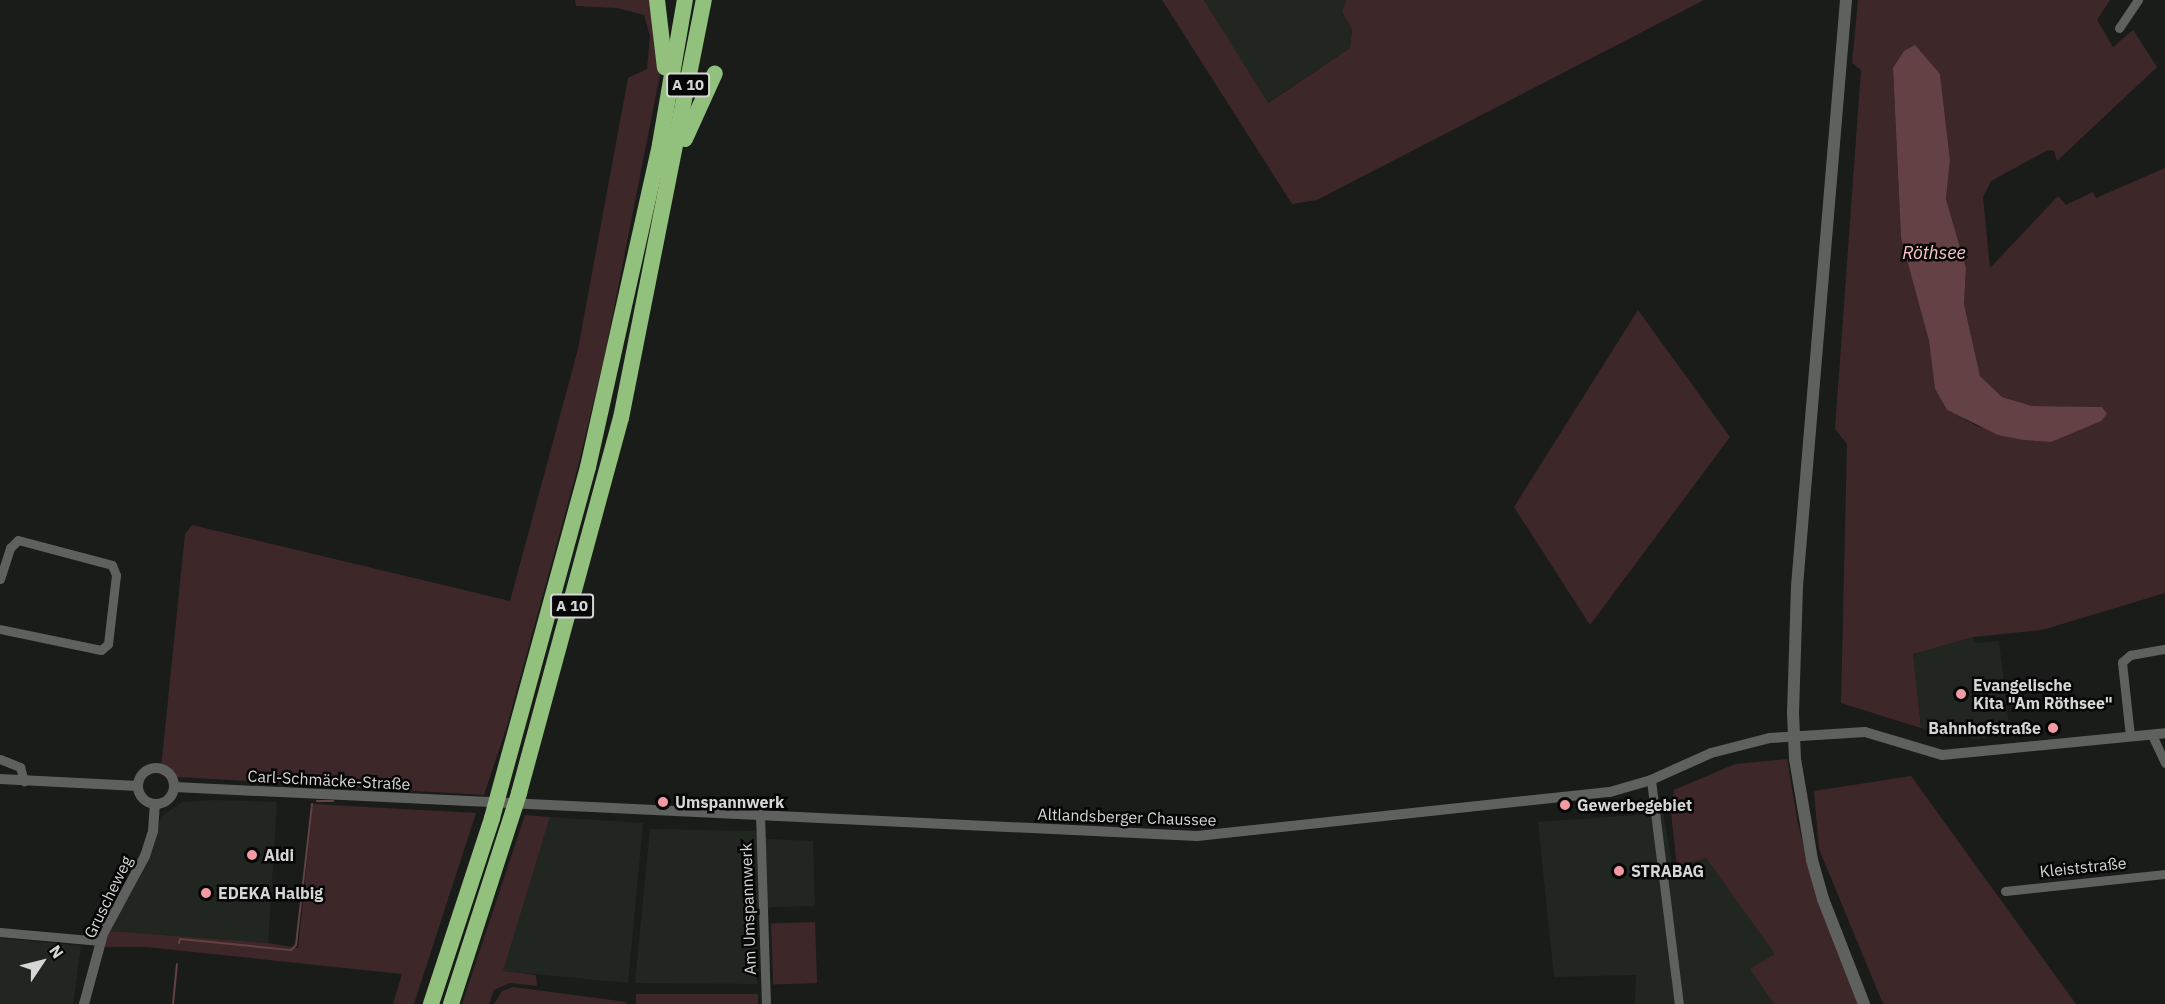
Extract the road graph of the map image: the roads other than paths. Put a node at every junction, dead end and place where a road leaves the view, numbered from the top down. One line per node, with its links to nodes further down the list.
1 (657, 0): 8 (highway)
2 (685, 0): 8 (highway, A 10)
3 (704, 0): 9 (highway, A 10)
4 (1846, 0): 15 (main road)
5 (2138, 0): 6 (street)
6 (2120, 28)
7 (715, 73): 9 (highway)
8 (665, 117): 32 (highway, A 10)
9 (673, 170): 33 (highway, A 10)
10 (0, 579): 11 (street)
11 (0, 629)
12 (2165, 649): 16 (street)
13 (2165, 733): 14 (street, Altlandsberger Chaussee)
14 (2152, 735): 16 (street, Altlandsberger Chaussee); 18 (street)
15 (1795, 736): 16 (street, Altlandsberger Chaussee); 20 (street, Altlandsberger Chaussee); 36 (main road)
16 (2130, 736)
17 (0, 759): 21 (street)
18 (2165, 763)
19 (0, 779): 21 (street)
20 (1652, 780): 26 (street, Altlandsberger Chaussee); 35 (street)
21 (24, 781): 22 (street)
22 (138, 786): 23 (street); 25 (street)
23 (174, 787): 24 (street, Carl-Schmäcke-Straße); 25 (street)
24 (482, 802): 26 (street, Altlandsberger Chaussee)
25 (155, 804): 30 (street, Gruscheweg)
26 (760, 814): 34 (street, Am Umspannwerk)
27 (2165, 874): 28 (street, Kleiststraße)
28 (2005, 891)
29 (0, 932): 30 (street)
30 (101, 941): 31 (street, Gruscheweg)
31 (84, 1004)
32 (431, 1004)
33 (451, 1004)
34 (766, 1004)
35 (1679, 1004)
36 (1864, 1004)

